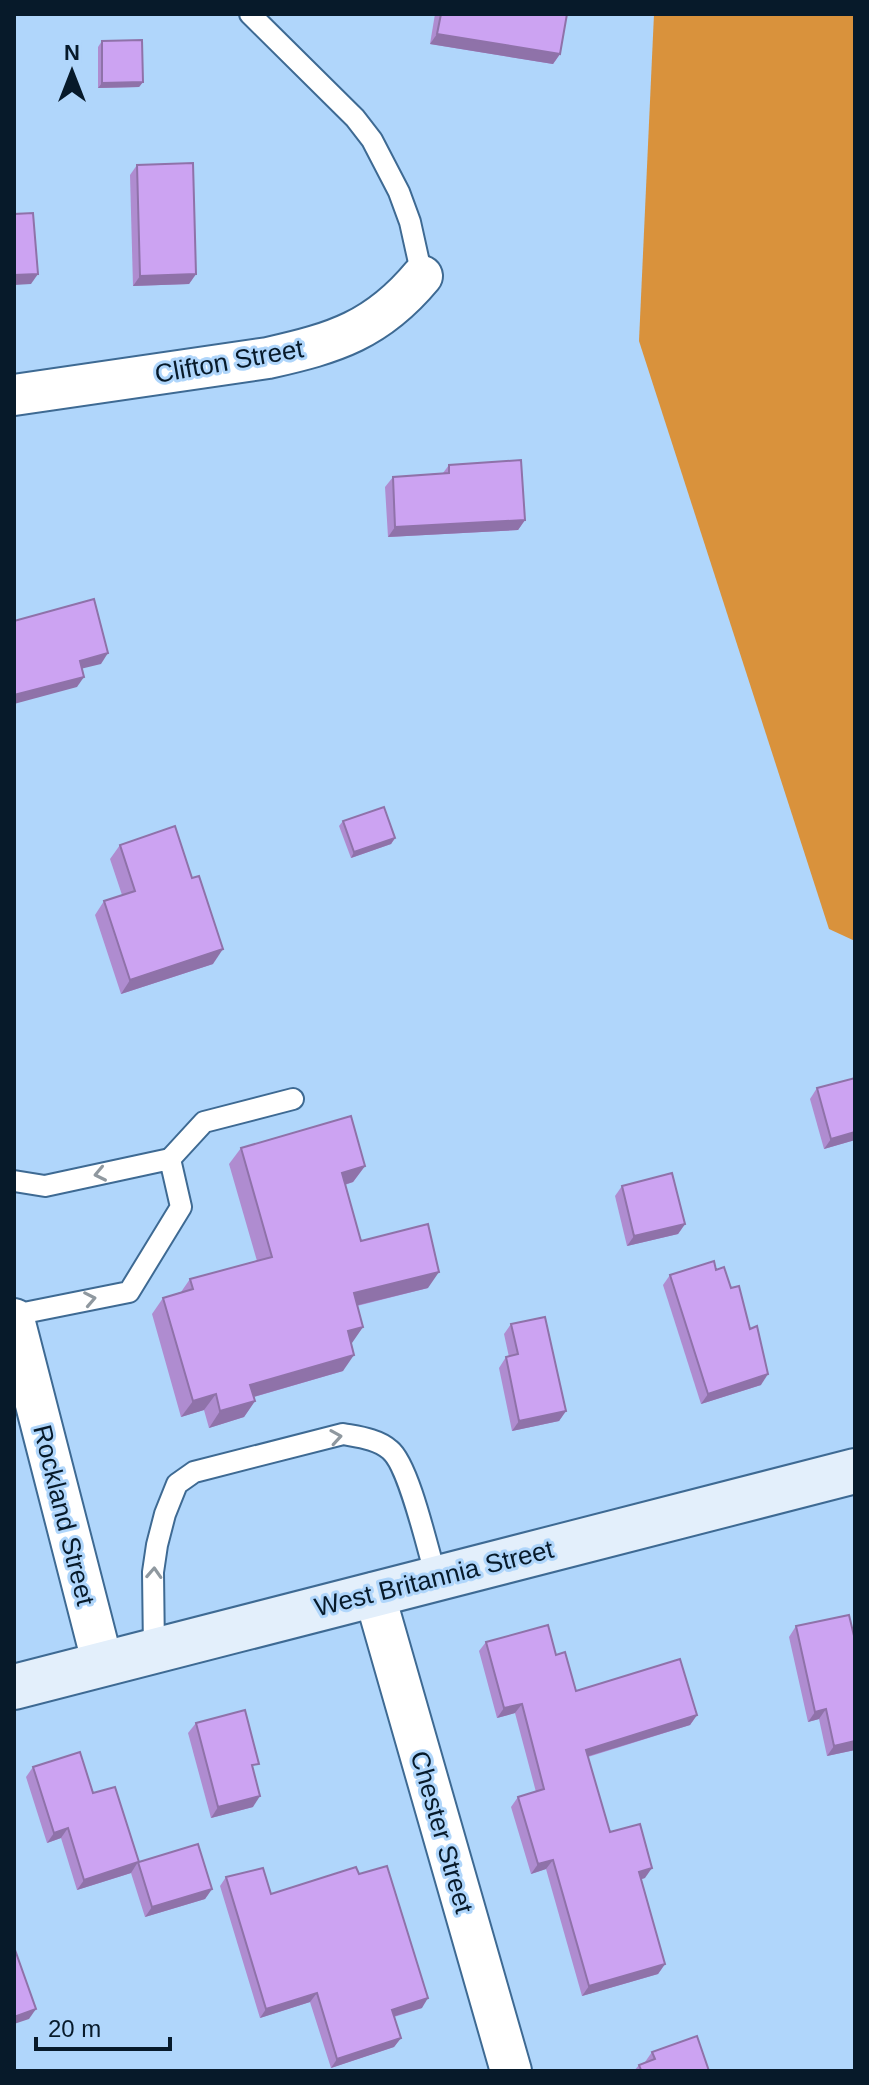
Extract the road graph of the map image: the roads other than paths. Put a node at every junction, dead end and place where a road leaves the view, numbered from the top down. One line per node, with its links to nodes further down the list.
1 (250, 14): 2 (lane)
2 (422, 276): 3 (street, Clifton Street)
3 (14, 395)
4 (293, 1099): 5 (lane)
5 (170, 1159): 6 (lane, one-way to 6); 7 (lane, one-way to 5)
6 (14, 1181)
7 (14, 1317): 12 (street, Rockland Street)
8 (855, 1471): 9 (street, West Britannia Street)
9 (436, 1577): 10 (street, West Britannia Street); 11 (lane, one-way to 9)
10 (374, 1593): 11 (street, West Britannia Street); 14 (street, Chester Street)
11 (154, 1651): 12 (street, West Britannia Street)
12 (103, 1665): 13 (street, West Britannia Street)
13 (14, 1687)
14 (511, 2071)

